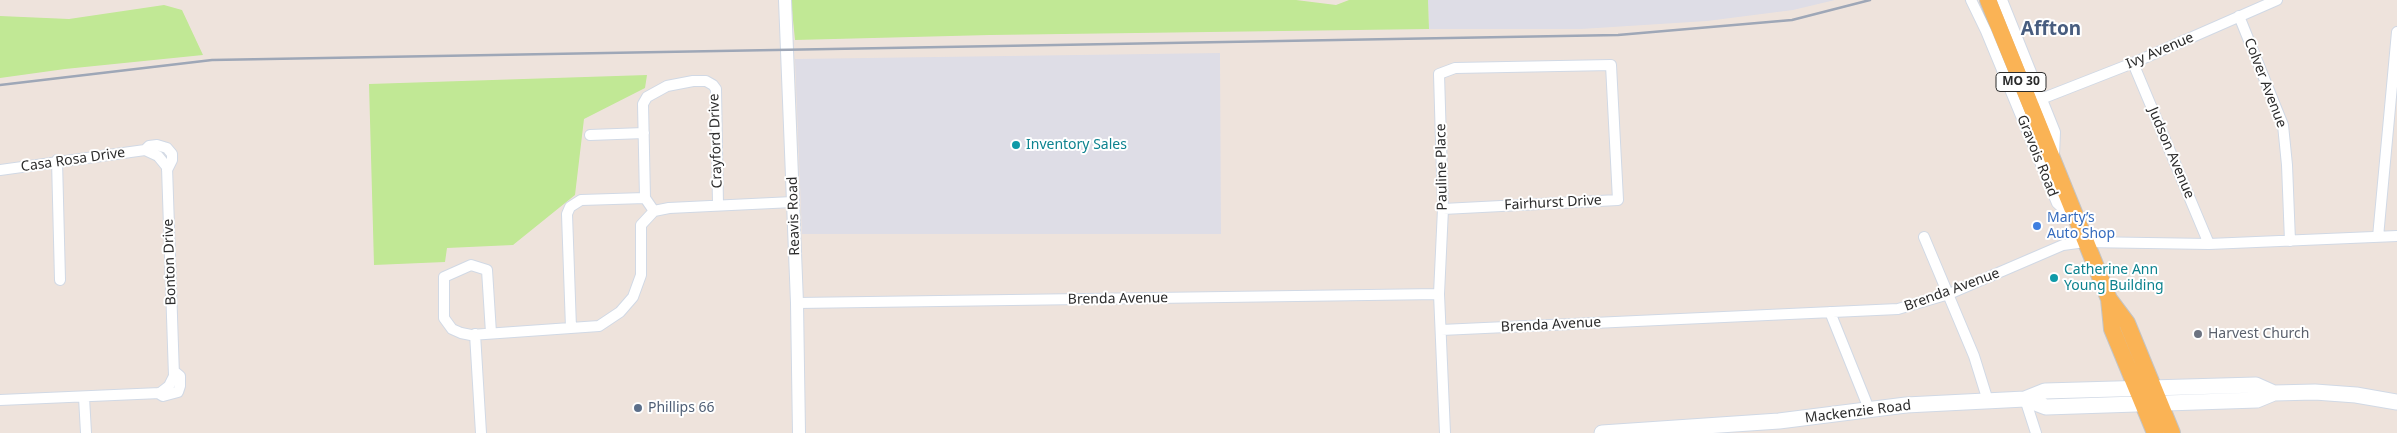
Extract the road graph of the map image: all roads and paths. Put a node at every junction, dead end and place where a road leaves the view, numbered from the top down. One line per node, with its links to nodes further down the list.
1 (786, 0): 19 (street, Reavis Road)
2 (1971, 0): 23 (street, Gravois Road)
3 (1988, 0): 15 (main road, Gravois Road / MO 30)
4 (2002, 0): 10 (street, Gravois Road)
5 (2277, 0): 6 (street, Ivy Avenue)
6 (2239, 16): 8 (street, Ivy Avenue); 28 (street, Colver Avenue)
7 (2397, 32): 26 (street)
8 (2133, 63): 10 (street, Ivy Avenue); 29 (street, Judson Avenue)
9 (1611, 65): 21 (street, Pauline Place); 21 (street, Fairhurst Drive)
10 (2042, 99): 15 (street, Gravois Road)
11 (644, 133): 12 (street); 18 (street, Crayford Drive); 20 (street, Crayford Drive)
12 (590, 135)
13 (145, 150): 14 (street, Casa Rosa Drive); 17 (street, Casa Rosa Drive); 17 (street, Casa Rosa Drive)
14 (57, 160): 16 (street, Casa Rosa Drive); 30 (street)
15 (2054, 164): 23 (main road, Gravois Road / MO 30)
16 (0, 170)
17 (167, 170): 43 (street, Bonton Drive)
18 (645, 198): 22 (street); 36 (street)
19 (793, 202): 20 (street); 34 (street, Reavis Road)
20 (718, 205): 22 (street)
21 (1443, 208): 31 (street, Pauline Place)
22 (654, 211): 36 (street)
23 (2078, 223): 27 (main road, Gravois Road / MO 30)
24 (2397, 236): 26 (street, Brenda Avenue)
25 (1924, 237): 32 (street)
26 (2378, 237): 28 (street, Brenda Avenue)
27 (2085, 242): 29 (street, Brenda Avenue); 32 (street, Brenda Avenue); 33 (main road, Gravois Road / MO 30)
28 (2290, 242): 29 (street, Brenda Avenue)
29 (2209, 244)
30 (60, 280)
31 (1439, 294): 34 (street, Brenda Avenue); 37 (street, Pauline Place)
32 (1950, 294): 35 (street, Brenda Avenue); 46 (street)
33 (2109, 299): 40 (main road, Gravois Road / MO 30); 41 (main road, Gravois Road / MO 30)
34 (797, 303): 53 (street, Reavis Road)
35 (1830, 312): 37 (street, Brenda Avenue); 50 (street)
36 (571, 328): 38 (street)
37 (1441, 330): 54 (street, Pauline Place)
38 (491, 333): 39 (street); 39 (street)
39 (475, 334): 52 (street)
40 (2136, 388): 41 (main road, Mackenzie Road); 44 (main road, Mackenzie Road); 49 (main road, Gravois Road / MO 30)
41 (2153, 388): 42 (main road, Mackenzie Road); 48 (main road, Gravois Road / MO 30)
42 (2274, 393): 47 (main road, Mackenzie Road); 48 (main road, Mackenzie Road)
43 (84, 397): 45 (street, Bonton Drive); 51 (street)
44 (2025, 399): 46 (main road, Mackenzie Road); 49 (main road, Mackenzie Road); 56 (street)
45 (0, 400)
46 (1988, 401): 50 (main road, Mackenzie Road)
47 (2397, 402)
48 (2160, 403): 49 (main road, Mackenzie Road); 58 (main road, Gravois Road / MO 30)
49 (2142, 404): 57 (main road, Gravois Road / MO 30)
50 (1869, 409): 55 (main road, Mackenzie Road)
51 (86, 433)
52 (481, 433)
53 (799, 433)
54 (1445, 433)
55 (1602, 433)
56 (2036, 433)
57 (2155, 433)
58 (2172, 433)

